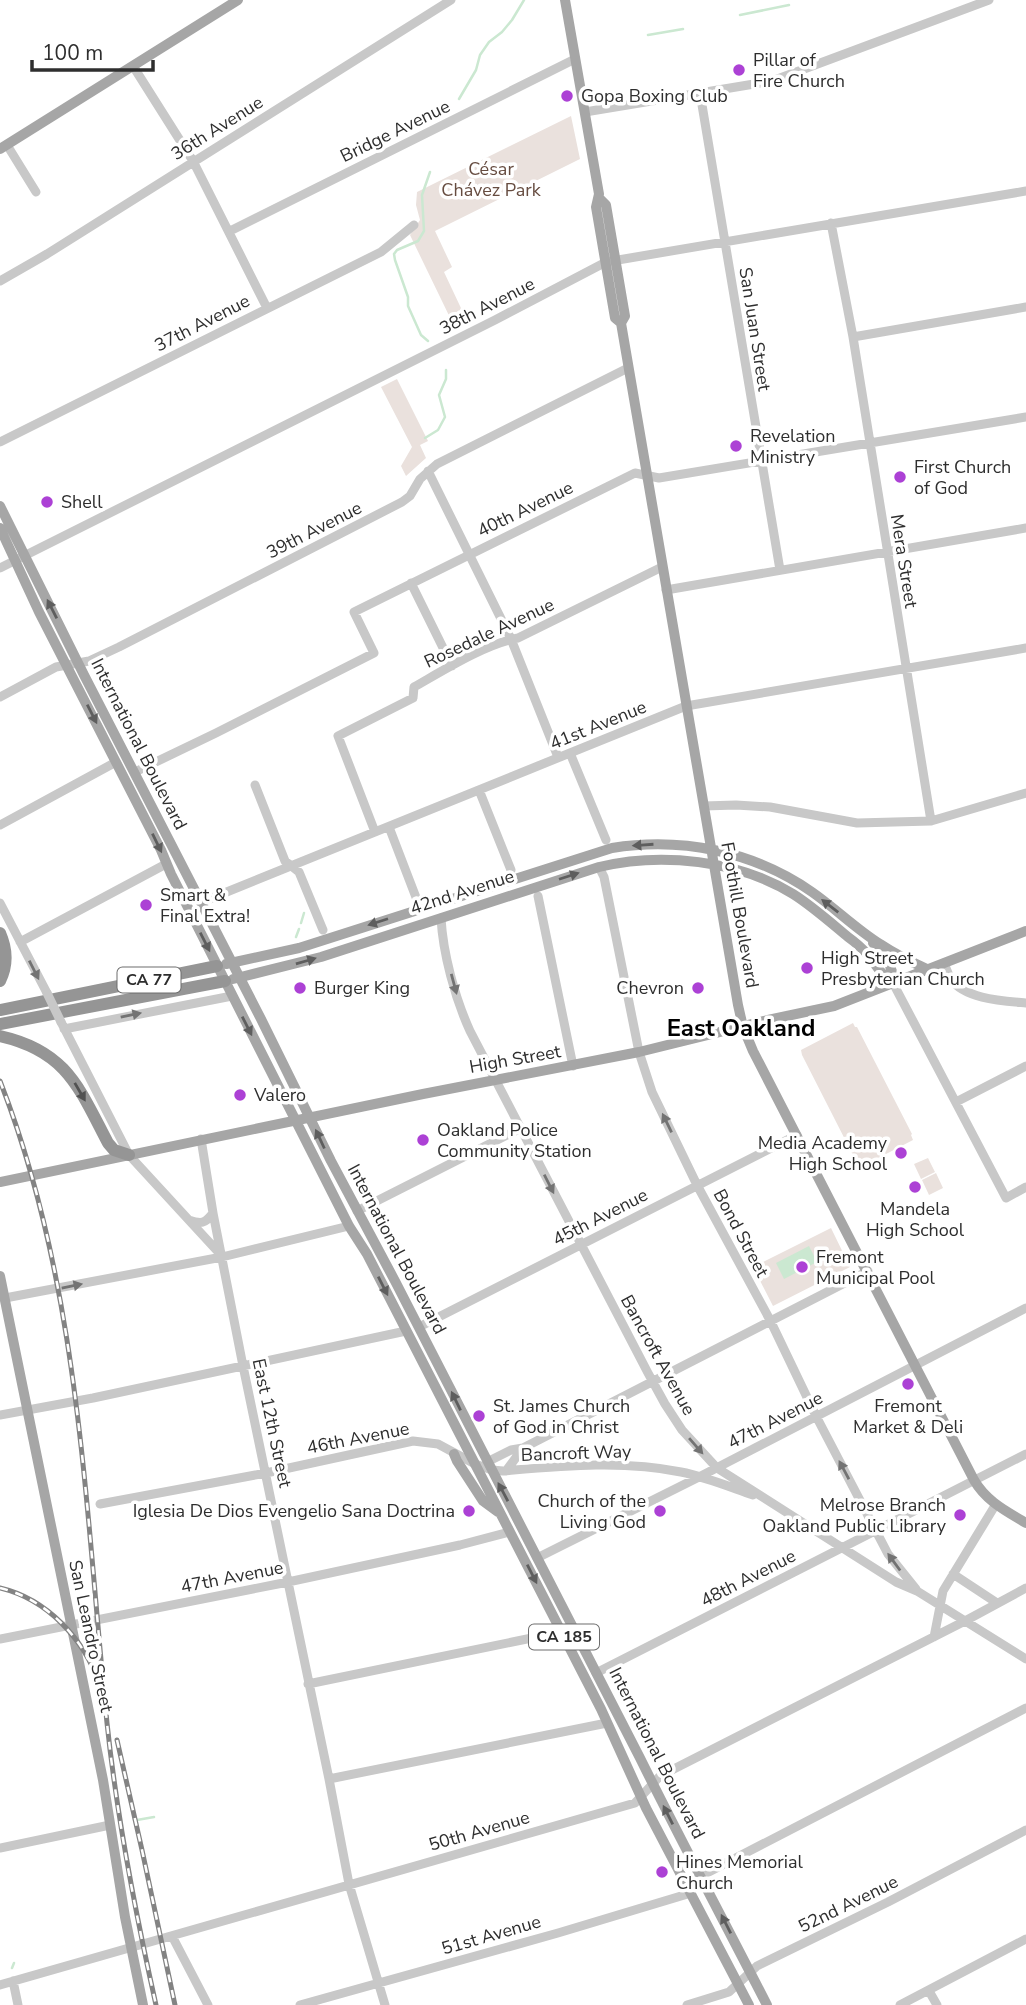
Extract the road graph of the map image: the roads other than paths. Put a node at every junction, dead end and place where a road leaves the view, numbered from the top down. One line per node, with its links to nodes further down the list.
1 (238, 0): 6 (main road)
2 (451, 0): 10 (street, 36th Avenue)
3 (565, 0): 5 (main road, Foothill Boulevard)
4 (989, 0): 7 (street)
5 (575, 59): 8 (main road, Foothill Boulevard); 15 (street, Bridge Avenue)
6 (133, 66): 9 (main road); 10 (street)
7 (700, 93): 8 (street); 16 (street, San Juan Street)
8 (585, 113): 17 (main road, Foothill Boulevard)
9 (3, 147): 12 (street)
10 (193, 161): 15 (street); 18 (street, 36th Avenue)
11 (1026, 191): 13 (street, 38th Avenue)
12 (36, 192)
13 (831, 223): 16 (street, 38th Avenue); 21 (street, Mera Street)
14 (414, 225): 20 (street, 37th Avenue)
15 (230, 231): 20 (street)
16 (724, 241): 17 (street, 38th Avenue); 26 (street, San Juan Street)
17 (610, 261): 22 (main road, Foothill Boulevard); 34 (street, 38th Avenue)
18 (0, 281)
19 (1026, 307): 21 (street)
20 (267, 308): 24 (street, 37th Avenue)
21 (853, 337): 25 (street, Mera Street)
22 (628, 368): 27 (street, 39th Avenue); 28 (main road, Foothill Boulevard)
23 (1026, 417): 25 (street, 40th Avenue)
24 (0, 442)
25 (869, 444): 26 (street, 40th Avenue); 32 (street, Mera Street)
26 (761, 461): 28 (street, 40th Avenue); 37 (street, San Juan Street)
27 (428, 471): 33 (street); 42 (street, 39th Avenue)
28 (647, 476): 33 (street, 40th Avenue); 35 (main road, Foothill Boulevard)
29 (0, 506): 34 (main road, International Boulevard)
30 (0, 528): 34 (main road, International Boulevard)
31 (1026, 528): 32 (street)
32 (887, 552): 37 (street); 45 (street, Mera Street)
33 (468, 555): 38 (street, 40th Avenue); 40 (street)
34 (20, 558): 36 (street, 38th Avenue); 42 (main road, International Boulevard, one-way to 34); 43 (main road, International Boulevard)
35 (663, 567): 39 (main road, Foothill Boulevard); 40 (street, Rosedale Avenue)
36 (0, 568)
37 (780, 570): 39 (street)
38 (411, 583): 44 (street); 51 (street, 40th Avenue)
39 (666, 590): 47 (main road, Foothill Boulevard)
40 (511, 639): 44 (street, Rosedale Avenue); 49 (street)
41 (1026, 648): 45 (street, 41st Avenue)
42 (78, 663): 43 (street, 39th Avenue); 51 (main road, International Boulevard)
43 (66, 665): 46 (street, 39th Avenue); 50 (main road, International Boulevard, one-way to 50)
44 (452, 666): 59 (street, Rosedale Avenue)
45 (905, 668): 47 (street, 41st Avenue); 56 (street, Mera Street)
46 (0, 697)
47 (686, 706): 48 (street, 41st Avenue); 55 (main road, Foothill Boulevard)
48 (570, 753): 49 (street, 41st Avenue); 60 (street)
49 (558, 758): 53 (street, 41st Avenue)
50 (116, 762): 57 (street); 63 (main road, International Boulevard, one-way to 63)
51 (135, 772): 71 (main road, International Boulevard)
52 (254, 785): 64 (street)
53 (479, 790): 58 (street, 41st Avenue); 67 (street)
54 (1026, 793): 56 (street)
55 (704, 806): 56 (street); 61 (main road, Foothill Boulevard)
56 (931, 821)
57 (0, 825)
58 (389, 827): 59 (street, 41st Avenue); 70 (street)
59 (375, 832): 64 (street, 41st Avenue)
60 (606, 840)
61 (711, 849): 62 (main road, 42nd Avenue, one-way to 62); 65 (main road, Foothill Boulevard); 74 (main road, 42nd Avenue, one-way to 61)
62 (573, 859): 66 (main road); 68 (main road, 42nd Avenue)
63 (166, 864): 78 (street); 81 (main road, International Boulevard, one-way to 81)
64 (292, 866): 71 (street, 41st Avenue); 75 (street)
65 (714, 866): 66 (main road, 42nd Avenue); 86 (main road, 42nd Avenue); 92 (main road, Foothill Boulevard)
66 (599, 867): 73 (main road, 42nd Avenue, one-way to 66); 94 (street, Bond Street)
67 (511, 870)
68 (487, 887): 73 (main road); 79 (main road, 42nd Avenue, one-way to 79)
69 (538, 896): 95 (street)
70 (416, 900)
71 (202, 902): 79 (main road, International Boulevard)
72 (0, 903): 78 (street)
73 (441, 918): 83 (main road, 42nd Avenue, one-way to 73); 97 (street, Bancroft Avenue, one-way to 97)
74 (858, 928): 82 (main road); 86 (main road)
75 (323, 930)
76 (1026, 931): 80 (main road, High Street)
77 (0, 933): 84 (highway)
78 (20, 942): 91 (street, one-way to 91, bridge)
79 (232, 963): 81 (main road, CA 77); 83 (main road, International Boulevard / CA 185)
80 (944, 963): 82 (main road, High Street); 88 (street)
81 (217, 966): 85 (main road, International Boulevard); 89 (highway, CA 77)
82 (927, 969): 86 (main road, High Street)
83 (240, 977): 85 (main road, 42nd Avenue); 99 (main road, International Boulevard / CA 185)
84 (0, 981)
85 (225, 981): 87 (main road, International Boulevard / CA 185); 90 (highway, CA 77)
86 (893, 983): 92 (main road, High Street); 98 (street)
87 (232, 996): 91 (street, one-way to 87); 100 (main road, International Boulevard / CA 185, one-way to 100)
88 (1026, 1003)
89 (0, 1010)
90 (0, 1024)
91 (63, 1025): 104 (street)
92 (743, 1027): 94 (main road, High Street); 102 (main road, Foothill Boulevard)
93 (0, 1036): 104 (highway, one-way to 104)
94 (639, 1052): 95 (main road, High Street); 106 (street, Bond Street, one-way to 94)
95 (573, 1066): 97 (main road, High Street)
96 (1026, 1066): 98 (street)
97 (496, 1080): 99 (main road, High Street); 101 (street, Bancroft Avenue)
98 (956, 1102): 107 (street)
99 (310, 1117): 100 (main road, High Street); 108 (main road, International Boulevard / CA 185, one-way to 99)
100 (296, 1120): 103 (main road, High Street); 111 (main road, International Boulevard / CA 185)
101 (521, 1128): 108 (street); 112 (street, Bancroft Avenue, one-way to 112)
102 (797, 1135): 106 (street, 45th Avenue); 114 (main road, Foothill Boulevard)
103 (201, 1139): 104 (main road, High Street); 109 (street, East 12th Street)
104 (129, 1155): 105 (main road, High Street); 110 (street)
105 (0, 1182)
106 (697, 1185): 112 (street, 45th Avenue); 118 (street, Bond Street)
107 (1026, 1187)
108 (357, 1212): 119 (main road, International Boulevard / CA 185)
109 (213, 1213): 110 (street); 113 (street, East 12th Street)
110 (187, 1219): 113 (street)
111 (349, 1226): 113 (street); 120 (main road, International Boulevard / CA 185, one-way to 120)
112 (580, 1245): 119 (street, 45th Avenue); 123 (street, Bancroft Avenue)
113 (222, 1256): 116 (street, one-way to 113); 121 (street, East 12th Street)
114 (867, 1271): 118 (street); 122 (main road, Foothill Boulevard)
115 (0, 1276): 116 (main road, San Leandro Street)
116 (5, 1298): 124 (main road, San Leandro Street)
117 (1026, 1308): 122 (street, 47th Avenue)
118 (770, 1320): 123 (street); 126 (street, Bond Street)
119 (419, 1327): 131 (main road, International Boulevard / CA 185, one-way to 119)
120 (406, 1331): 121 (street); 130 (main road, International Boulevard / CA 185)
121 (243, 1366): 124 (street); 134 (street, East 12th Street)
122 (915, 1366): 126 (street, 47th Avenue); 136 (main road, Foothill Boulevard)
123 (653, 1382): 127 (street); 132 (street, Bancroft Avenue, one-way to 132)
124 (27, 1409): 125 (street); 153 (main road, San Leandro Street)
125 (0, 1415)
126 (816, 1416): 132 (street, 47th Avenue); 142 (street, Bond Street, one-way to 126)
127 (523, 1448): 131 (street); 133 (street)
128 (454, 1454): 130 (street, 46th Avenue); 134 (street, 46th Avenue); 140 (main road)
129 (1026, 1454): 136 (street, 48th Avenue)
130 (475, 1464): 131 (street, 46th Avenue); 140 (main road, International Boulevard / CA 185)
131 (489, 1466): 133 (street, 46th Avenue); 145 (main road, International Boulevard / CA 185, one-way to 131)
132 (717, 1468): 135 (street, 47th Avenue); 137 (street, Bancroft Avenue)
133 (506, 1471): 135 (street, Bancroft Way)
134 (266, 1473): 138 (street, 46th Avenue); 147 (street, East 12th Street)
135 (699, 1477): 137 (street, Bancroft Way); 145 (street, 47th Avenue)
136 (974, 1480): 139 (main road, Foothill Boulevard); 142 (street, 48th Avenue)
137 (769, 1500): 144 (street, Bancroft Avenue)
138 (100, 1504)
139 (996, 1504): 141 (main road, Foothill Boulevard); 146 (street)
140 (500, 1514): 143 (main road, International Boulevard / CA 185)
141 (1026, 1523)
142 (876, 1530): 144 (street, 48th Avenue); 149 (street, Bond Street, one-way to 142)
143 (509, 1532): 147 (street, 47th Avenue); 154 (main road, International Boulevard / CA 185, one-way to 154)
144 (843, 1547): 149 (street, Bancroft Avenue); 158 (street, 48th Avenue)
145 (537, 1558): 158 (main road, International Boulevard / CA 185)
146 (953, 1574): 150 (street); 151 (street)
147 (288, 1582): 153 (street, 47th Avenue); 159 (street, East 12th Street)
148 (1026, 1588): 150 (street, 50th Avenue)
149 (917, 1591): 151 (street, Bancroft Avenue)
150 (997, 1603): 152 (street, 50th Avenue)
151 (940, 1605): 152 (street, Bancroft Avenue); 155 (street)
152 (965, 1621): 155 (street, 50th Avenue); 157 (street, Bancroft Avenue)
153 (71, 1625): 156 (street, 47th Avenue); 165 (main road, San Leandro Street)
154 (561, 1632): 159 (street); 161 (main road, International Boulevard / CA 185)
155 (934, 1637): 163 (street, 50th Avenue)
156 (0, 1639)
157 (1026, 1659)
158 (596, 1673): 163 (main road, International Boulevard / CA 185)
159 (308, 1684): 162 (street, East 12th Street)
160 (1026, 1708): 168 (street)
161 (607, 1723): 162 (street); 164 (main road, International Boulevard / CA 185)
162 (329, 1779): 169 (street, East 12th Street)
163 (653, 1784): 164 (street, 50th Avenue); 168 (main road, International Boulevard / CA 185, one-way to 163)
164 (641, 1796): 169 (street, 50th Avenue); 170 (main road, International Boulevard / CA 185)
165 (110, 1825): 167 (street); 173 (main road, San Leandro Street)
166 (1026, 1830): 174 (street, 52nd Avenue)
167 (0, 1848)
168 (701, 1876): 174 (main road, International Boulevard / CA 185, one-way to 168)
169 (349, 1884): 171 (street, 50th Avenue); 176 (street, East 12th Street)
170 (691, 1893): 176 (street, 51st Avenue); 177 (main road, International Boulevard / CA 185)
171 (172, 1936): 173 (street, 50th Avenue); 182 (street)
172 (1026, 1939): 179 (street)
173 (130, 1948): 175 (street, 50th Avenue); 181 (main road, San Leandro Street)
174 (750, 1973): 177 (street, 52nd Avenue); 187 (main road, International Boulevard / CA 185)
175 (13, 1981): 178 (street, 50th Avenue); 180 (street)
176 (379, 1983): 183 (street, 51st Avenue); 184 (street, East 12th Street)
177 (738, 1984): 185 (street, 52nd Avenue); 186 (main road, International Boulevard / CA 185)
178 (0, 1985)
179 (929, 1991): 188 (street); 189 (street)
180 (18, 2005)
181 (143, 2005)
182 (208, 2005)
183 (300, 2005)
184 (385, 2005)
185 (687, 2005)
186 (749, 2005)
187 (767, 2005)
188 (900, 2005)
189 (937, 2005)

